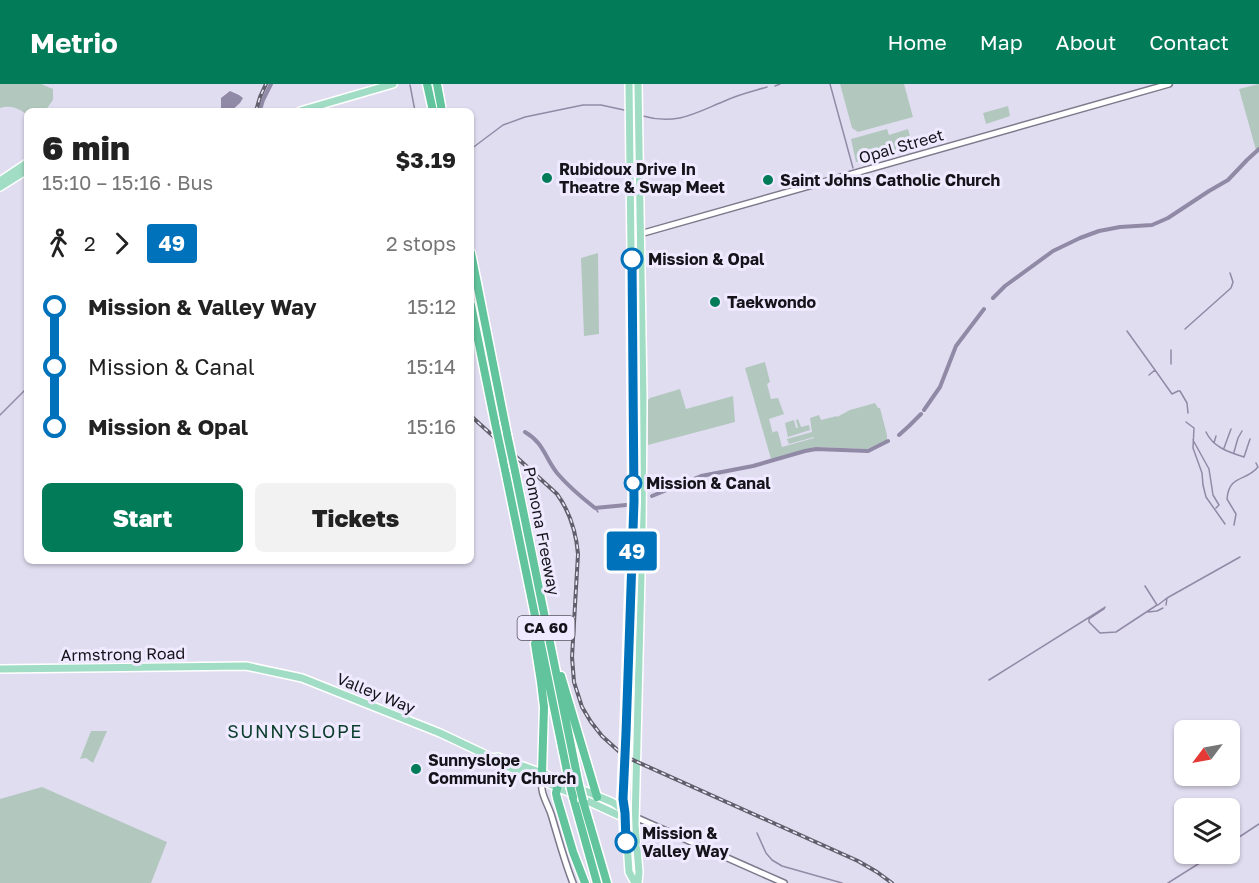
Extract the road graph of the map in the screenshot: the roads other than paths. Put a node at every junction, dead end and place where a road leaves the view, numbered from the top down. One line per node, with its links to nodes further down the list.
1 (393, 84): 7 (main road)
2 (428, 84): 8 (highway)
3 (437, 84): 9 (highway)
4 (629, 84): 17 (main road)
5 (638, 84): 14 (main road)
6 (1169, 84): 14 (street, Opal Street)
7 (310, 108)
8 (432, 108)
9 (441, 108)
10 (24, 165): 12 (main road)
11 (24, 172): 13 (main road)
12 (0, 181)
13 (0, 187)
14 (640, 234): 18 (main road)
15 (474, 268): 19 (highway, Pomona Freeway / CA 60, bridge)
16 (474, 320): 19 (highway, Pomona Freeway / CA 60, bridge)
17 (634, 501): 18 (main road); 25 (main road)
18 (642, 501): 26 (main road)
19 (538, 612): 22 (highway); 24 (highway); 29 (highway, Pomona Freeway / CA 60, bridge); 30 (highway, Pomona Freeway / CA 60, bridge)
20 (246, 666): 21 (main road, Armstrong Road); 22 (main road, Valley Way)
21 (0, 669)
22 (542, 777): 23 (main road, Valley Way); 27 (street)
23 (558, 784): 24 (main road, Valley Way); 25 (main road, Valley Way); 28 (highway)
24 (597, 797): 25 (main road, Valley Way)
25 (625, 813): 26 (main road, Valley Way); 31 (main road)
26 (635, 817): 31 (main road); 32 (street, Valley Way)
27 (573, 883)
28 (585, 883)
29 (597, 883)
30 (607, 883)
31 (636, 883)
32 (784, 883)

